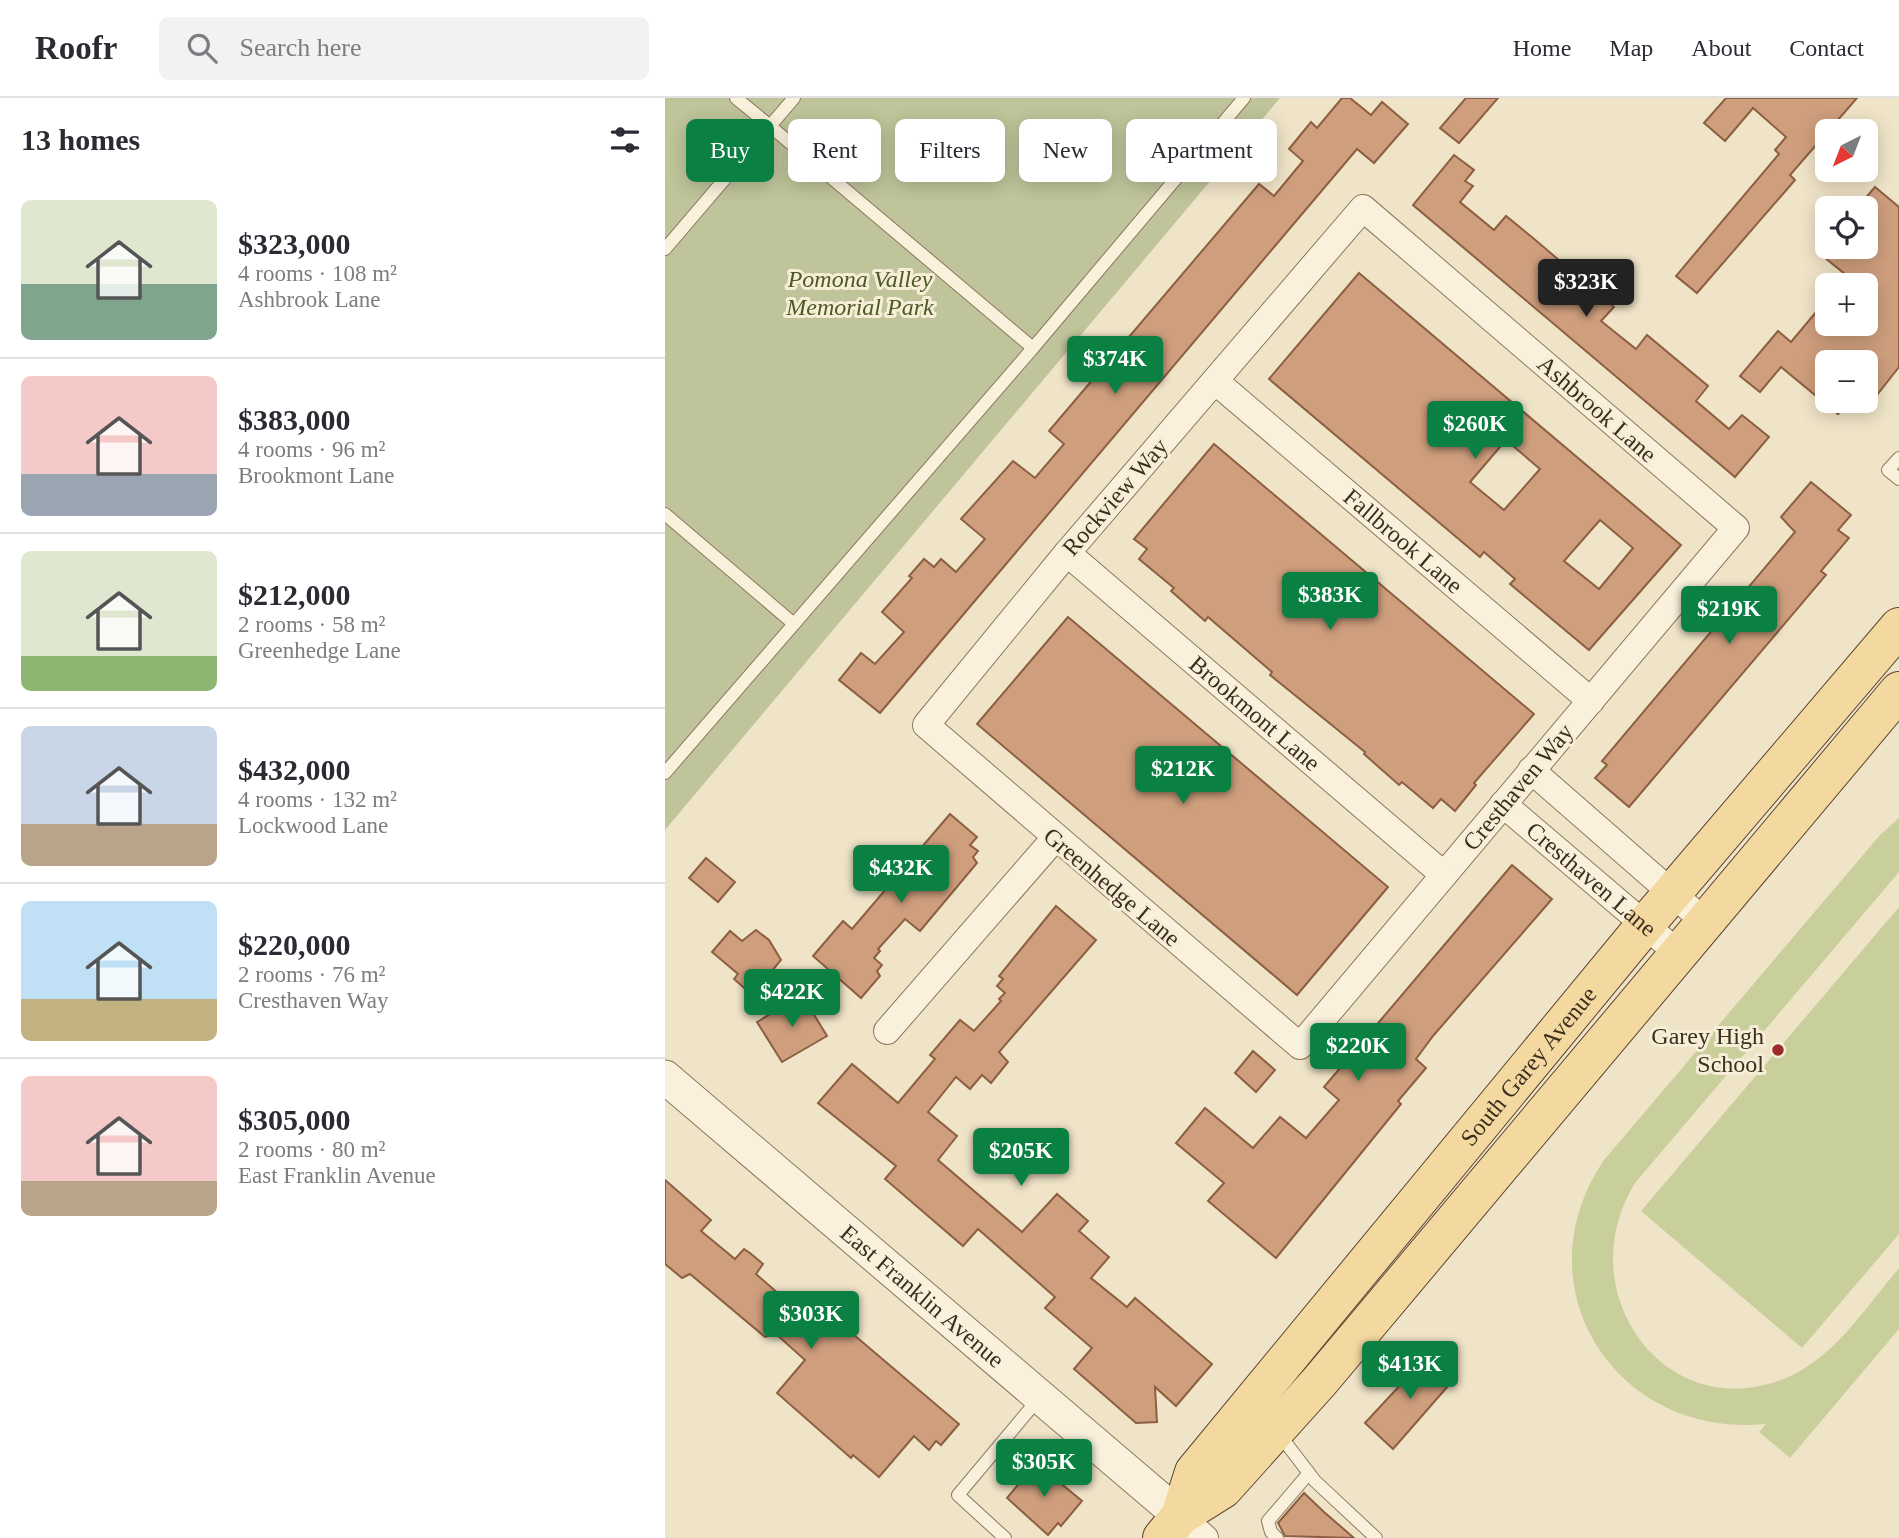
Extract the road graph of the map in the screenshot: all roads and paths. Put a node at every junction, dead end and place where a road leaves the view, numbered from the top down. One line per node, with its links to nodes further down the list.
1 (736, 98): 4 (lane)
2 (794, 98): 5 (lane)
3 (1244, 98): 10 (lane)
4 (762, 119)
5 (774, 121)
6 (774, 129): 10 (lane)
7 (722, 182): 9 (lane)
8 (1363, 208): 11 (street, Rockview Way); 15 (street, Ashbrook Lane)
9 (665, 249)
10 (1033, 348): 17 (lane)
11 (1215, 380): 16 (street, Rockview Way); 20 (street, Fallbrook Lane)
12 (1899, 458): 13 (lane)
13 (1899, 479)
14 (665, 514): 17 (lane)
15 (1735, 528): 20 (street, Cresthaven Way)
16 (1067, 553): 21 (street, Rockview Way); 26 (street, Brookmont Lane)
17 (794, 624): 23 (lane)
18 (1899, 627): 27 (main road, South Garey Avenue)
19 (1899, 691): 28 (main road, South Garey Avenue)
20 (1591, 701): 22 (street, Cresthaven Way)
21 (926, 725): 25 (street, Greenhedge Lane)
22 (1531, 770): 24 (street, Cresthaven Way); 27 (street, Cresthaven Lane)
23 (665, 773)
24 (1503, 804): 26 (street, Cresthaven Way); 29 (street, Cresthaven Lane)
25 (1055, 838): 31 (street); 32 (street, Greenhedge Lane)
26 (1444, 875): 32 (street, Cresthaven Way)
27 (1672, 894): 28 (street, Cresthaven Lane); 29 (main road, South Garey Avenue)
28 (1705, 922): 30 (main road, South Garey Avenue)
29 (1645, 925): 30 (street, Cresthaven Lane); 37 (main road, South Garey Avenue)
30 (1679, 954): 35 (main road, South Garey Avenue)
31 (887, 1031)
32 (1300, 1046)
33 (665, 1077): 34 (street, East Franklin Avenue)
34 (1040, 1397): 37 (street, East Franklin Avenue); 38 (lane)
35 (1276, 1430): 36 (lane); 37 (main road, South Garey Avenue)
36 (1309, 1473): 39 (lane); 40 (lane)
37 (1182, 1531)
38 (1005, 1538)
39 (1277, 1538)
40 (1376, 1538)

